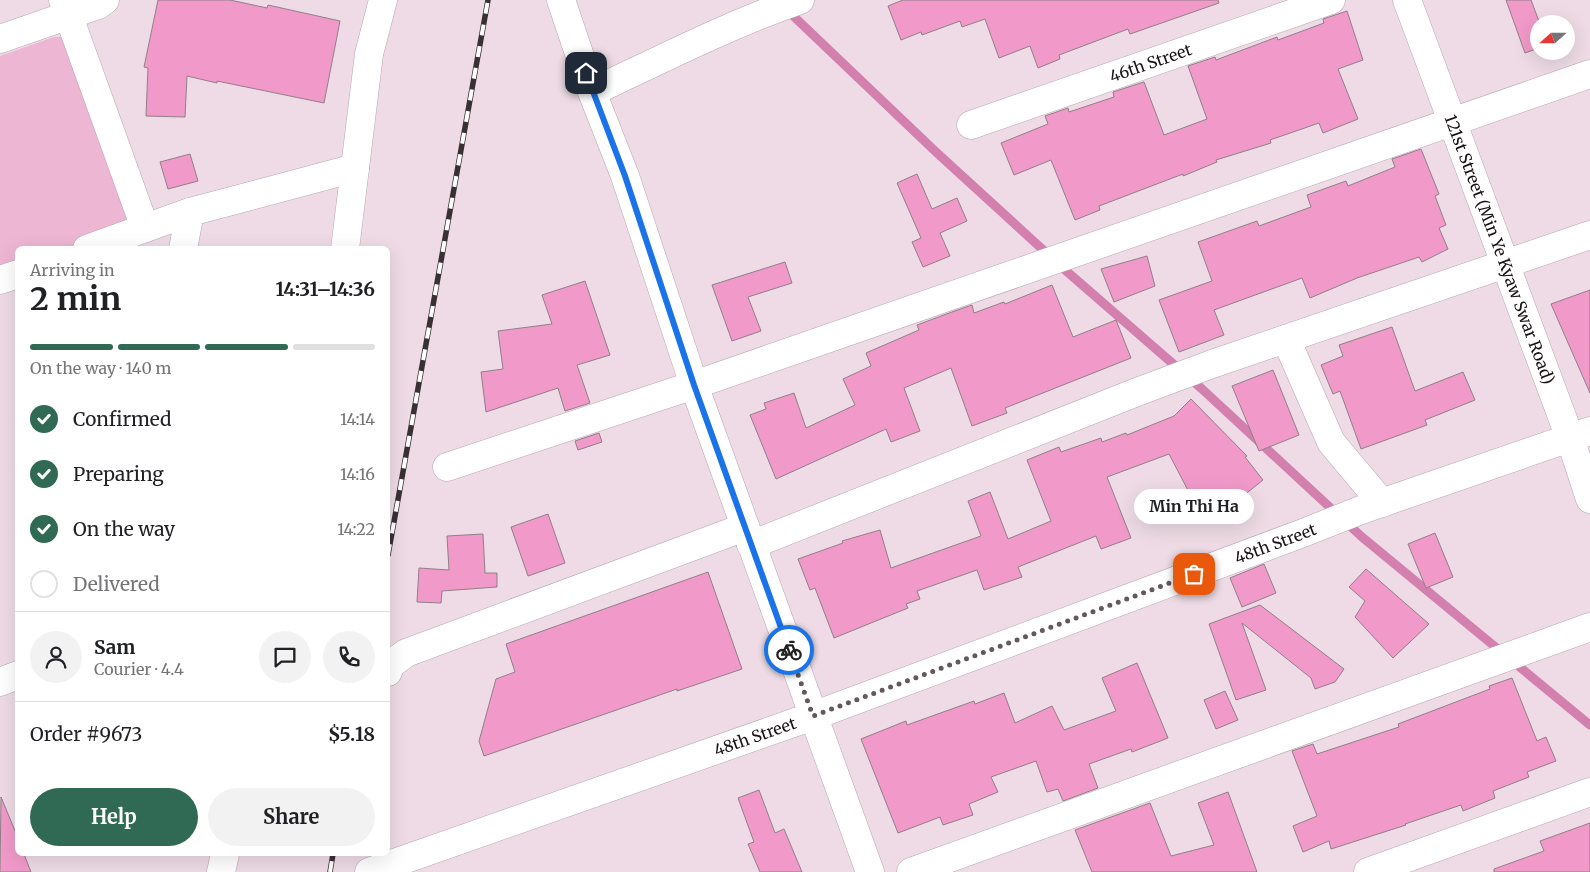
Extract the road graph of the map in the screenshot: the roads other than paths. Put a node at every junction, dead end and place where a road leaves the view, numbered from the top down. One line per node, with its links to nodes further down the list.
1 (105, 0): 7 (street)
2 (383, 0): 13 (street)
3 (562, 0): 10 (street)
4 (800, 0): 10 (street)
5 (1331, 0): 12 (street, 46th Street)
6 (1407, 0): 11 (street, 121st Street (Min Ye Kyaw Swar Road))
7 (66, 7): 8 (street); 15 (street)
8 (0, 39)
9 (1590, 74): 11 (street)
10 (592, 92): 24 (street)
11 (1453, 122): 20 (street, 121st Street (Min Ye Kyaw Swar Road)); 24 (street)
12 (971, 125)
13 (355, 168): 14 (street); 19 (street)
14 (190, 212): 15 (street); 18 (street)
15 (145, 228): 17 (street)
16 (1590, 235): 20 (street)
17 (95, 246)
18 (184, 246)
19 (345, 246)
20 (1504, 264): 23 (street); 25 (street, 121st Street (Min Ye Kyaw Swar Road))
21 (15, 275): 22 (street)
22 (0, 280)
23 (1286, 339): 28 (street); 29 (street)
24 (694, 385): 26 (street); 29 (street)
25 (1580, 434): 27 (street, 121st Street (Min Ye Kyaw Swar Road)); 28 (street, 48th Street)
26 (447, 467)
27 (1590, 499)
28 (1371, 507): 34 (street, 48th Street)
29 (748, 536): 31 (street); 34 (street)
30 (1590, 627): 40 (street)
31 (390, 664)
32 (15, 676): 33 (street)
33 (0, 682)
34 (813, 716): 38 (street, 48th Street); 39 (street)
35 (1590, 792): 41 (street)
36 (225, 856): 37 (street)
37 (221, 872)
38 (369, 872)
39 (870, 872)
40 (911, 872)
41 (1368, 872)

